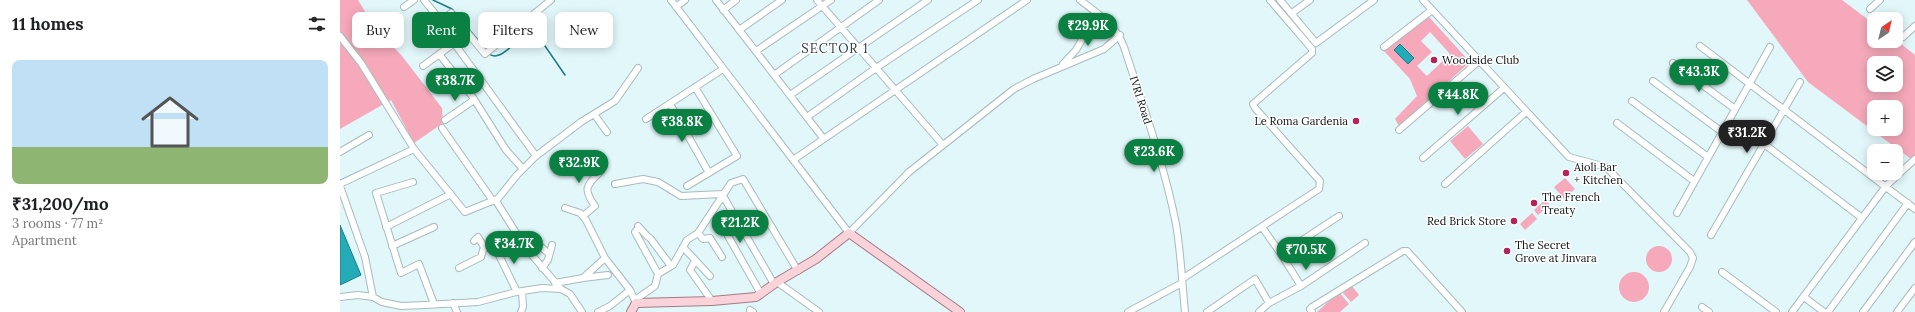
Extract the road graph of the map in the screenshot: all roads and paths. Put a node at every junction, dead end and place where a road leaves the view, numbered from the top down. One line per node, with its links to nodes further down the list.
1 (414, 0): 23 (street)
2 (424, 0): 28 (street)
3 (551, 0): 34 (street)
4 (670, 0): 24 (street)
5 (685, 0): 24 (street)
6 (716, 0): 26 (street)
7 (736, 0): 26 (street)
8 (782, 0): 33 (street)
9 (817, 0): 22 (street)
10 (831, 0): 22 (street)
11 (878, 0): 32 (street)
12 (928, 0): 43 (street)
13 (978, 0): 53 (street)
14 (1028, 0): 61 (street)
15 (1080, 0): 29 (street, IVRI Road)
16 (1270, 0): 111 (street)
17 (1280, 0): 30 (street)
18 (1310, 0): 30 (street)
19 (1374, 0): 30 (street)
20 (1423, 0): 27 (street)
21 (1880, 0): 25 (street)
22 (822, 6): 32 (street); 45 (street)
23 (404, 7)
24 (676, 7): 54 (street)
25 (1870, 9)
26 (723, 10): 33 (street)
27 (1432, 10): 39 (street); 48 (street)
28 (434, 12)
29 (1097, 13): 35 (street, IVRI Road); 44 (street)
30 (1292, 13)
31 (1915, 26): 37 (street)
32 (840, 27): 43 (street); 55 (street)
33 (739, 30): 45 (street)
34 (470, 35)
35 (1120, 35): 47 (street); 140 (street, IVRI Road)
36 (340, 36): 82 (street)
37 (1903, 37)
38 (1700, 46): 58 (street)
39 (1384, 47)
40 (1770, 47): 58 (street)
41 (447, 48): 46 (street)
42 (458, 48): 85 (street)
43 (858, 48): 53 (street); 62 (street)
44 (1077, 49): 47 (street); 51 (street)
45 (756, 52): 55 (street)
46 (439, 54): 50 (street); 63 (street)
47 (1085, 57): 51 (street)
48 (1479, 61): 60 (street); 75 (street)
49 (1674, 63): 66 (street)
50 (423, 66)
51 (1061, 67): 81 (street)
52 (638, 68): 69 (street)
53 (876, 68): 61 (street); 70 (street)
54 (723, 69): 59 (street); 89 (street)
55 (774, 74): 62 (street)
56 (1653, 81): 77 (street)
57 (1800, 82): 67 (street)
58 (1750, 84): 66 (street); 67 (street)
59 (695, 87): 65 (street); 91 (street)
60 (1504, 88): 68 (street); 87 (street)
61 (895, 89): 79 (street); 81 (street)
62 (790, 95): 70 (street)
63 (474, 100): 72 (street); 90 (street)
64 (1632, 101): 86 (street)
65 (670, 104): 71 (street); 91 (street)
66 (1735, 109): 77 (street)
67 (1784, 109): 80 (street); 98 (street)
68 (1526, 112): 95 (street); 174 (street)
69 (594, 114): 76 (street); 85 (street)
70 (807, 117): 79 (street)
71 (646, 119)
72 (445, 120)
73 (1617, 124): 92 (street)
74 (442, 128): 101 (street)
75 (1399, 130)
76 (607, 132)
77 (1722, 132): 86 (street)
78 (369, 135): 83 (street)
79 (823, 138): 89 (street)
80 (1764, 144): 108 (street); 115 (street)
81 (943, 145): 113 (street)
82 (414, 149): 96 (street); 99 (street)
83 (340, 152)
84 (593, 155): 106 (street)
85 (536, 156): 90 (street)
86 (1708, 157): 92 (street)
87 (1423, 158)
88 (1915, 159): 98 (street)
89 (793, 160): 113 (street)
90 (523, 169): 101 (street)
91 (709, 173): 97 (street)
92 (1694, 181): 105 (street)
93 (413, 182): 109 (street)
94 (615, 184): 100 (street)
95 (1445, 184)
96 (340, 185): 150 (street)
97 (687, 186)
98 (1886, 186): 102 (street); 108 (street)
99 (451, 194): 101 (street); 109 (street)
100 (722, 194): 112 (street); 134 (street); 142 (street)
101 (495, 200): 114 (street)
102 (1908, 203): 104 (street); 179 (street)
103 (565, 208): 106 (street)
104 (1915, 209)
105 (1677, 212)
106 (583, 216): 129 (street)
107 (1339, 216): 127 (street)
108 (1862, 218): 151 (street)
109 (386, 227): 121 (street)
110 (434, 227): 121 (street)
111 (1262, 227): 127 (street); 140 (street)
112 (698, 233): 125 (street); 128 (street)
113 (849, 233): 134 (main road); 168 (main road)
114 (517, 234): 124 (street); 133 (street)
115 (1711, 235)
116 (728, 236): 148 (street)
117 (474, 241): 123 (street)
118 (1915, 242): 180 (street)
119 (1365, 243): 143 (street)
120 (552, 245): 126 (street)
121 (392, 246): 154 (street)
122 (540, 246): 126 (street)
123 (484, 247): 124 (street); 132 (street)
124 (495, 247): 147 (street)
125 (683, 247): 130 (street); 131 (street)
126 (549, 254): 133 (street)
127 (1281, 254): 143 (street)
128 (722, 257)
129 (605, 258): 139 (street); 146 (street)
130 (695, 261): 138 (street); 152 (street)
131 (671, 266): 136 (street); 136 (street)
132 (459, 268)
133 (542, 268): 141 (street)
134 (798, 271): 142 (main road)
135 (1722, 272): 176 (street)
136 (658, 274): 158 (street)
137 (608, 275): 139 (street)
138 (710, 276)
139 (583, 278): 141 (street)
140 (1182, 281): 169 (street); 170 (street, IVRI Road)
141 (556, 283): 145 (street)
142 (775, 283): 148 (main road); 167 (street)
143 (1301, 286): 153 (street)
144 (1915, 288): 181 (street)
145 (561, 289): 147 (street); 165 (street)
146 (630, 290): 158 (street); 166 (street)
147 (520, 292): 155 (street); 164 (street)
148 (761, 294): 152 (main road)
149 (340, 297): 150 (street)
150 (373, 297): 157 (street)
151 (1804, 297): 177 (street); 178 (street)
152 (712, 301): 158 (main road)
153 (1269, 303): 171 (street); 172 (street)
154 (434, 304): 155 (street); 156 (street)
155 (453, 304): 163 (street)
156 (425, 305): 157 (street); 162 (street)
157 (416, 306): 161 (street)
158 (634, 307)
159 (1702, 307): 175 (street)
160 (1458, 311): 173 (street)
161 (406, 312)
162 (429, 312)
163 (458, 312)
164 (521, 312)
165 (582, 312)
166 (598, 312)
167 (819, 312)
168 (960, 312)
169 (1128, 312)
170 (1184, 312)
171 (1207, 312)
172 (1258, 312)
173 (1312, 312)
174 (1664, 312)
175 (1709, 312)
176 (1776, 312)
177 (1792, 312)
178 (1824, 312)
179 (1828, 312)
180 (1863, 312)
181 (1897, 312)

